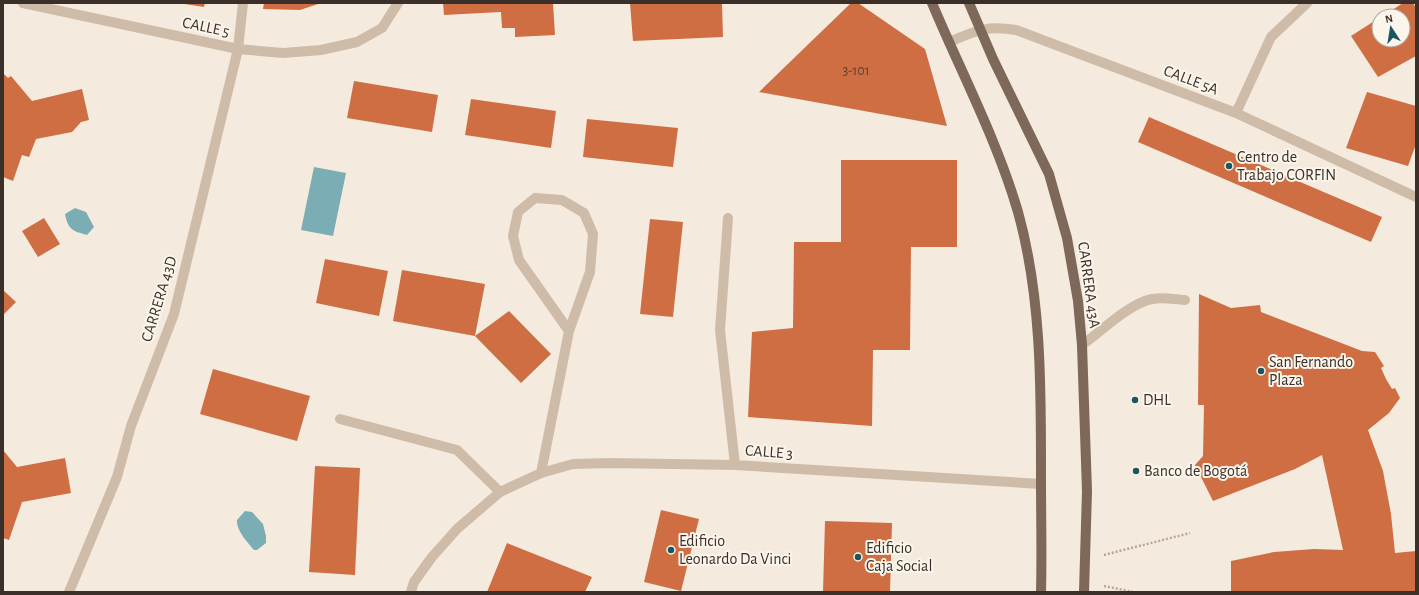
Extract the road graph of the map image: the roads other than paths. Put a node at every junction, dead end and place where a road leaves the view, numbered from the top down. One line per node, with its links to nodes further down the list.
1 (23, 3): 8 (street, CALLE 5)
2 (69, 3): 8 (street)
3 (243, 3): 11 (street, CARRERA 43D)
4 (398, 3): 11 (street, CALLE 5)
5 (932, 3): 10 (main road)
6 (969, 3): 9 (main road, CARRERA 43A)
7 (1307, 3): 12 (street)
8 (68, 14): 11 (street, CALLE 5)
9 (980, 29): 10 (street, CALLE 5A); 12 (street, CALLE 5A); 17 (main road, CARRERA 43A)
10 (949, 42): 21 (main road)
11 (238, 49): 23 (street, CARRERA 43D)
12 (1236, 113): 13 (street, CALLE 5A)
13 (1416, 197)
14 (728, 218): 19 (street)
15 (1185, 300): 17 (street)
16 (569, 331): 16 (street); 20 (street)
17 (1082, 346): 26 (main road, CARRERA 43A)
18 (340, 419): 22 (street)
19 (735, 465): 20 (street, CALLE 3); 21 (street, CALLE 3)
20 (541, 473): 22 (street, CALLE 3)
21 (1041, 484): 25 (main road)
22 (500, 492): 24 (street, CALLE 3)
23 (69, 592)
24 (411, 592)
25 (1041, 592)
26 (1084, 592)

